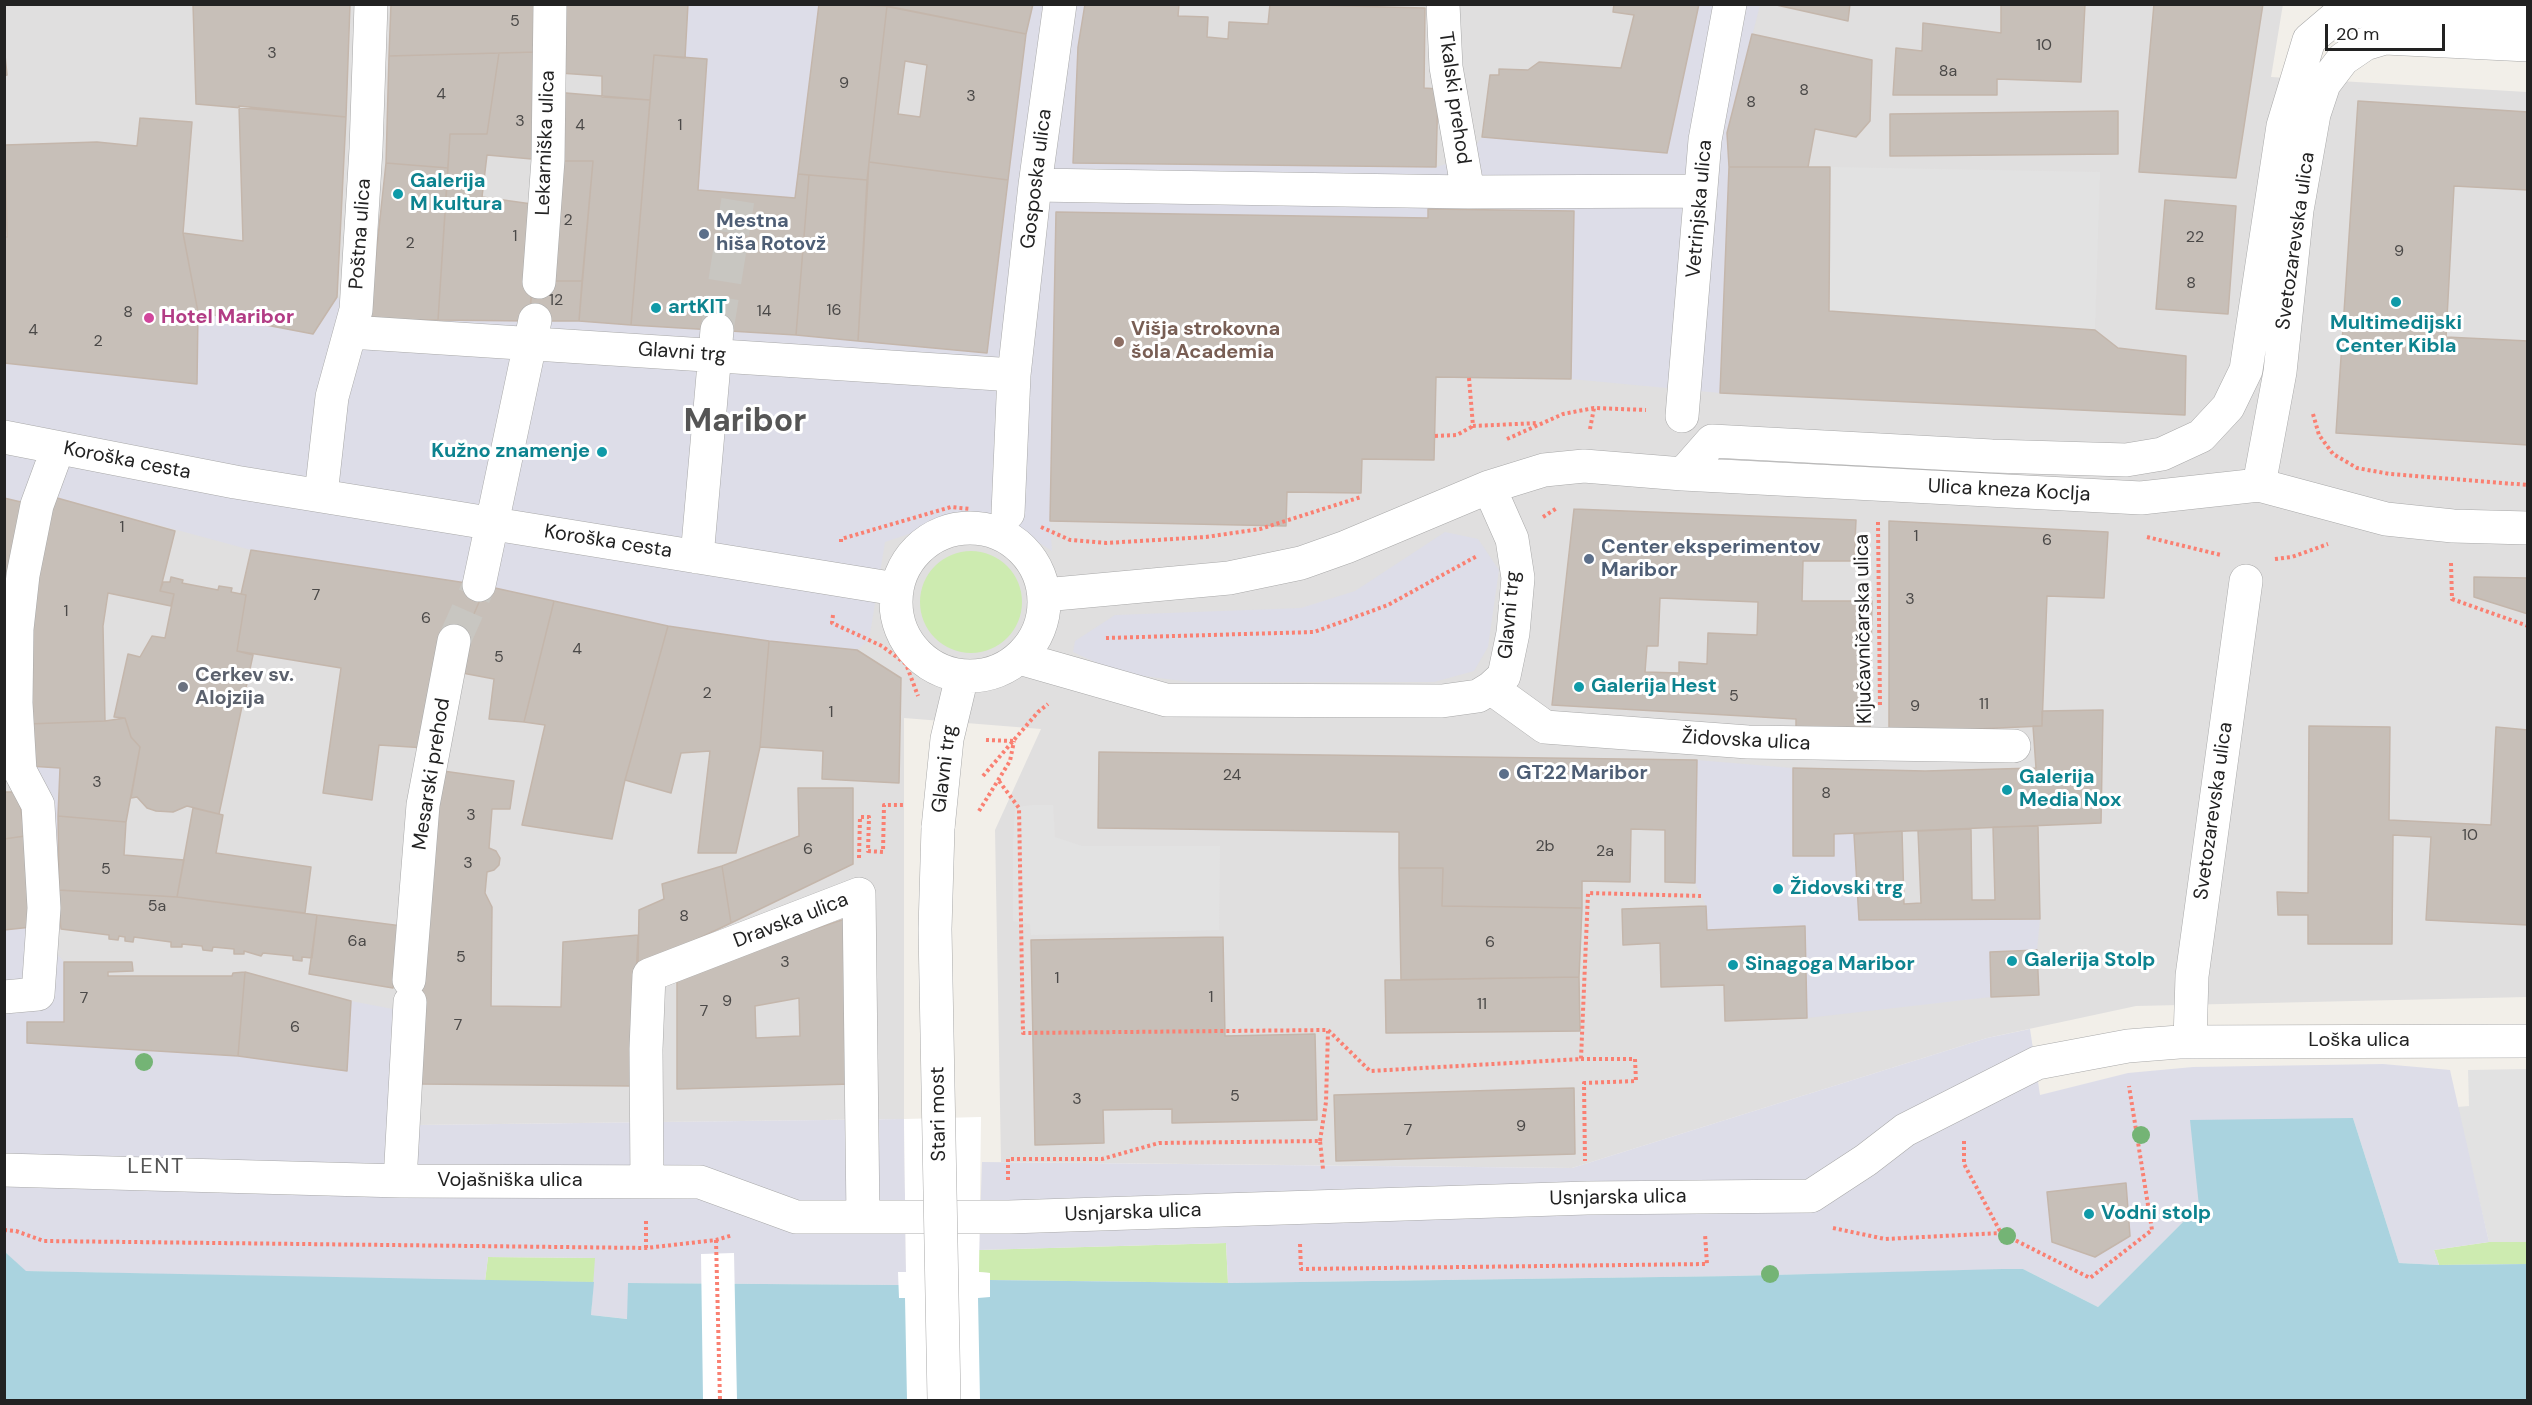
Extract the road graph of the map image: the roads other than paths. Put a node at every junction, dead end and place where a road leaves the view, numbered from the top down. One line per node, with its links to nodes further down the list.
1 (371, 4): 14 (street, Poštna ulica)
2 (550, 4): 13 (street, Lekarniška ulica)
3 (1060, 4): 10 (street, Gosposka ulica)
4 (1443, 4): 12 (street, Tkalski prehod)
5 (1730, 4): 11 (street, Vetrinjska ulica)
6 (2336, 11): 7 (street); 9 (street); 21 (street)
7 (2528, 16)
8 (2528, 45): 9 (street)
9 (2343, 59): 22 (street, Svetozarevska ulica)
10 (1035, 185): 12 (street); 17 (street, Gosposka ulica)
11 (1701, 191): 12 (street); 18 (street, Vetrinjska ulica)
12 (1468, 192)
13 (539, 282)
14 (350, 332): 15 (street, Glavni trg); 24 (street, Poštna ulica)
15 (533, 332): 16 (street, Glavni trg); 26 (street)
16 (717, 343): 17 (street, Glavni trg); 28 (street)
17 (1016, 365): 25 (street)
18 (1682, 416)
19 (4, 437): 20 (street, Koroška cesta)
20 (58, 448): 24 (street, Koroška cesta); 39 (street)
21 (1683, 474): 22 (street, Ulica kneza Koclja); 23 (street, Ulica kneza Koclja)
22 (2259, 485): 27 (street, Ulica kneza Koclja)
23 (1489, 486): 32 (street); 36 (street, Glavni trg)
24 (321, 495): 26 (street, Koroška cesta)
25 (1008, 513)
26 (490, 523): 28 (street, Koroška cesta); 30 (street)
27 (2528, 528)
28 (697, 557): 31 (street, Koroška cesta)
29 (2237, 569): 40 (street, Svetozarevska ulica)
30 (479, 585)
31 (896, 589): 32 (street); 35 (street)
32 (1044, 595): 34 (street)
33 (454, 641): 43 (street, Mesarski prehod)
34 (1019, 658): 35 (street); 36 (street)
35 (962, 676): 38 (street, Glavni trg)
36 (1491, 688): 37 (street, Židovska ulica)
37 (2014, 746)
38 (938, 828): 47 (street, Stari most, bridge)
39 (4, 997)
40 (2190, 1041): 41 (street, Loška ulica); 46 (street, Usnjarska ulica)
41 (2528, 1041)
42 (4, 1170): 43 (street, Vojašniška ulica)
43 (400, 1181): 44 (street, Vojašniška ulica)
44 (647, 1182): 45 (street, Vojašniška ulica); 45 (street, Dravska ulica)
45 (863, 1217): 46 (street, Vojašniška ulica)
46 (1009, 1217)
47 (944, 1401)

